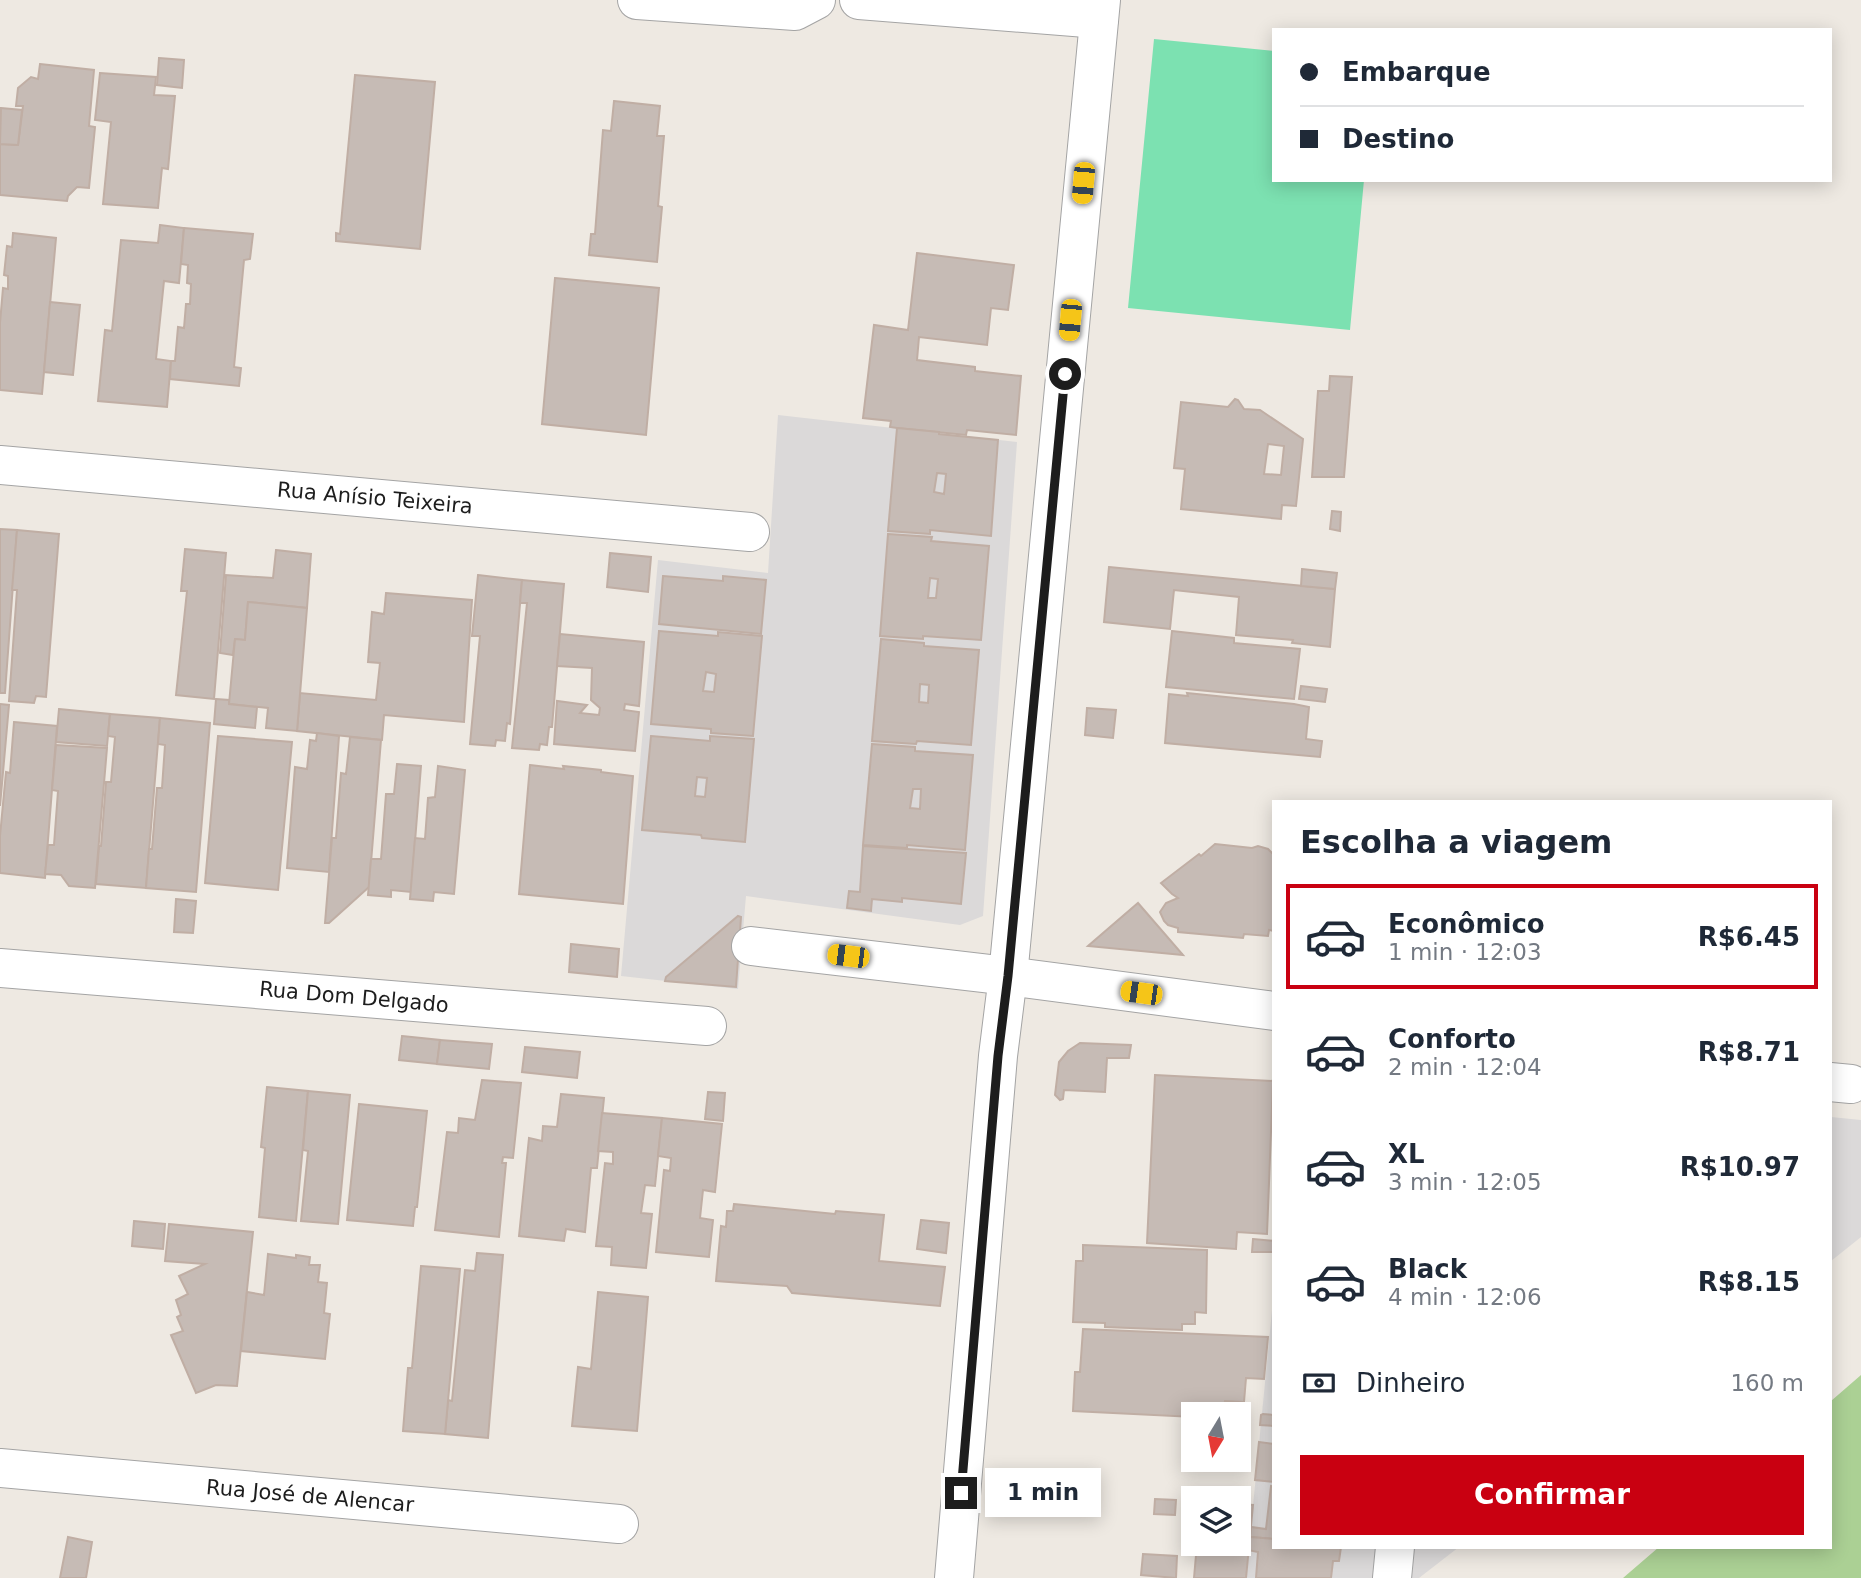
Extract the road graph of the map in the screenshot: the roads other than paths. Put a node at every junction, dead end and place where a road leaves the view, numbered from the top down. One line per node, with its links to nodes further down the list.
1 (637, 0): 2 (street)
2 (816, 0)
3 (859, 0): 4 (street)
4 (1100, 10): 9 (street)
5 (0, 465): 6 (street, Rua Anísio Teixeira)
6 (750, 532)
7 (751, 946): 9 (street)
8 (0, 968): 11 (street, Rua Dom Delgado)
9 (1008, 976): 10 (street); 15 (street)
10 (1272, 1011)
11 (707, 1027)
12 (0, 1468): 13 (street, Rua José de Alencar)
13 (620, 1524)
14 (1395, 1549): 16 (street)
15 (954, 1578)
16 (1392, 1578)

